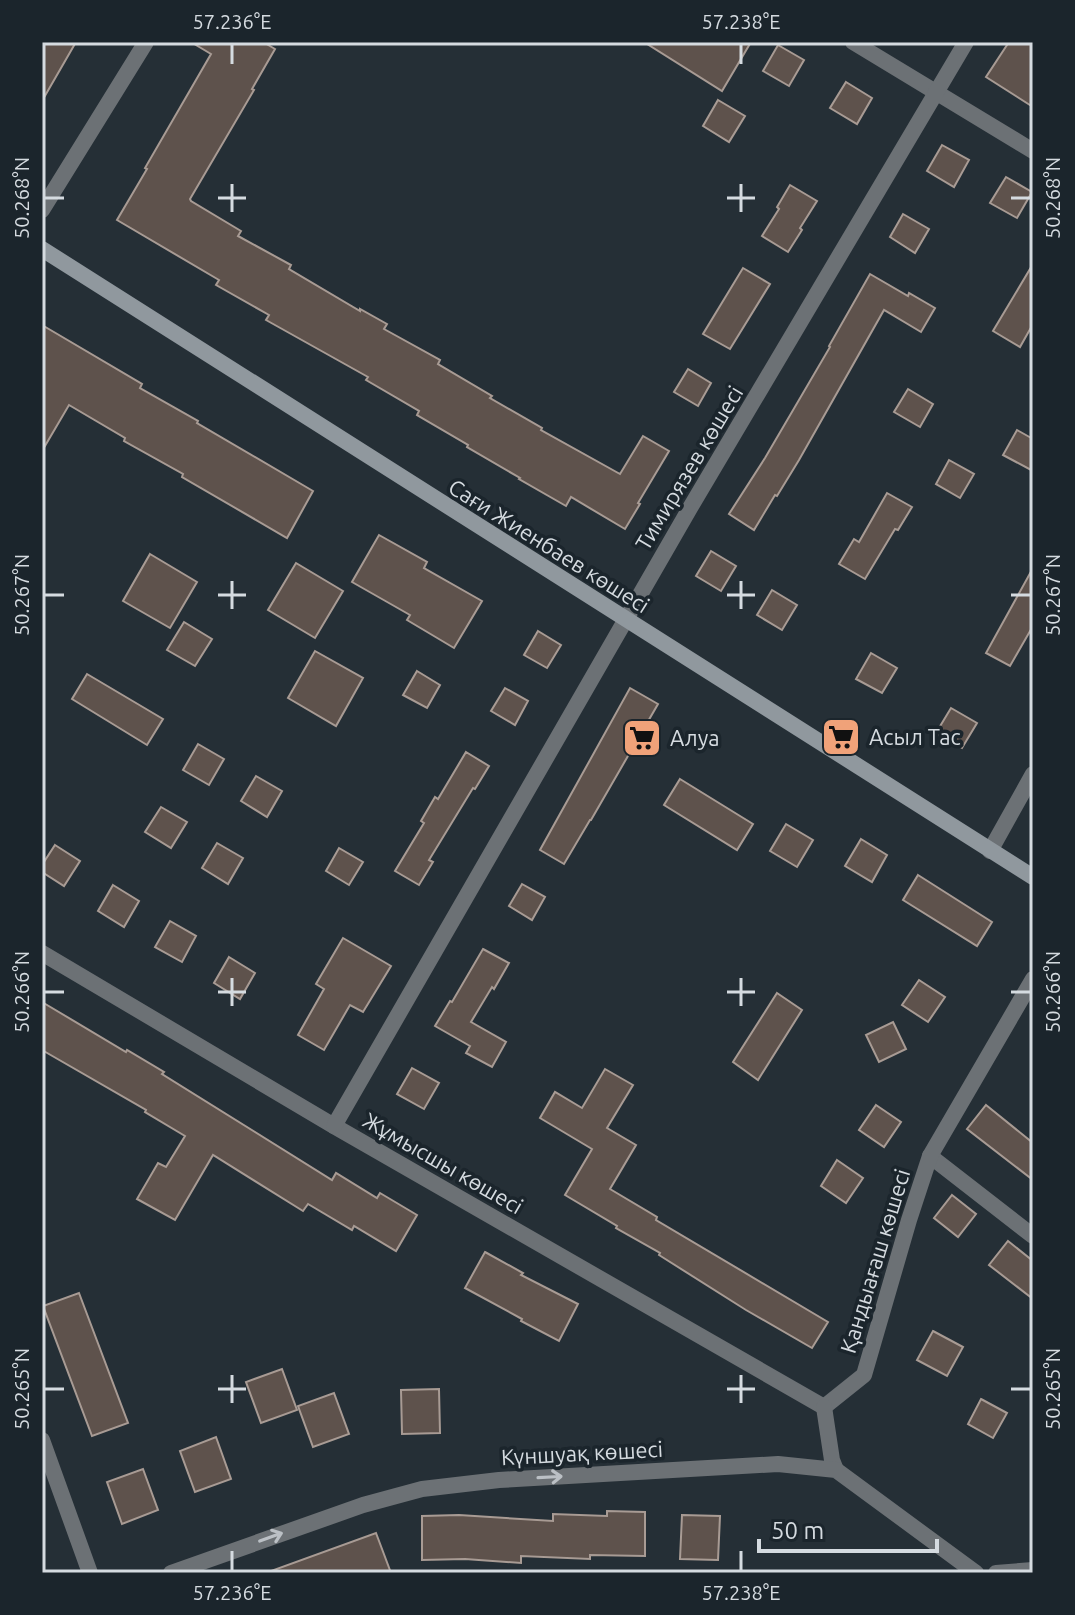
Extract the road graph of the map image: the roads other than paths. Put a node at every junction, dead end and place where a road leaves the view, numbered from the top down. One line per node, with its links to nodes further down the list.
1 (146, 42): 6 (street)
2 (853, 42): 4 (street)
3 (966, 42): 4 (street, Тимирязев көшесі)
4 (937, 93): 5 (street); 8 (street, Тимирязев көшесі)
5 (1033, 151)
6 (42, 210)
7 (42, 249): 8 (main road, Сағи Жиенбаев көшесі)
8 (625, 620): 10 (main road, Сағи Жиенбаев көшесі); 14 (street, Тимирязев көшесі)
9 (1033, 774): 10 (street)
10 (990, 851): 11 (main road, Сағи Жиенбаев көшесі)
11 (1033, 877)
12 (42, 953): 14 (street, Жұмысшы көшесі)
13 (1033, 979): 15 (street, Қандыағаш көшесі)
14 (334, 1126): 17 (street, Жұмысшы көшесі)
15 (930, 1156): 16 (street, Қандыағаш көшесі); 17 (street, Қандыағаш көшесі)
16 (1033, 1236)
17 (824, 1407): 19 (street)
18 (42, 1440): 21 (street)
19 (836, 1470): 22 (street, Күншуақ көшесі, one-way to 19); 23 (street)
20 (1033, 1570): 24 (street)
21 (90, 1573)
22 (171, 1573)
23 (976, 1573)
24 (996, 1573)

